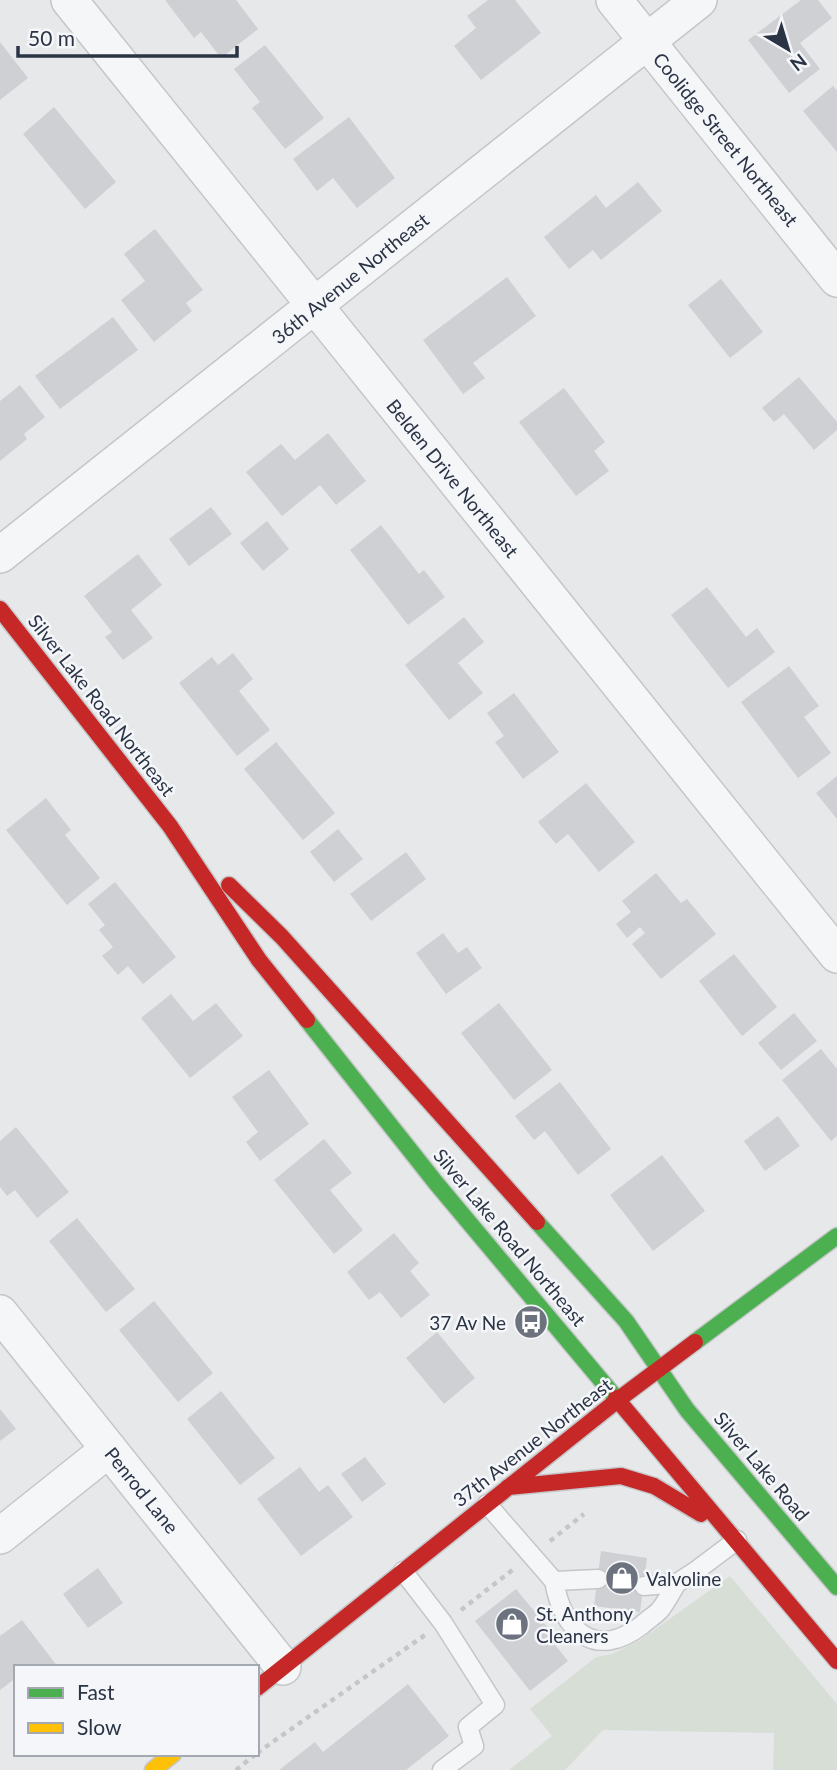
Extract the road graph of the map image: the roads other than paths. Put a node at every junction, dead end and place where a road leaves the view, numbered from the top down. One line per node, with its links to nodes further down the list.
1 (69, 0): 6 (street, Belden Drive Northeast)
2 (614, 0): 4 (street, Coolidge Street Northeast)
3 (699, 0): 4 (street, 36th Avenue Northeast)
4 (647, 41): 5 (street, Coolidge Street Northeast); 6 (street, 36th Avenue Northeast)
5 (837, 279)
6 (315, 307): 7 (street, 36th Avenue Northeast); 10 (street, Belden Drive Northeast)
7 (0, 555)
8 (0, 609): 9 (main road, Silver Lake Road Northeast)
9 (170, 827): 13 (main road, Silver Lake Road Northeast); 14 (main road, Silver Lake Road Northeast)
10 (837, 955)
11 (837, 1236): 13 (main road, 37th Avenue Northeast)
12 (0, 1313): 15 (street, Penrod Lane)
13 (659, 1369): 14 (main road, 37th Avenue Northeast); 25 (main road, Silver Lake Road)
14 (619, 1399): 16 (main road, 37th Avenue Northeast); 19 (main road, Silver Lake Road Northeast)
15 (109, 1449): 18 (street); 27 (street, Penrod Lane)
16 (509, 1487): 17 (main road, 37th Avenue Northeast); 19 (main road)
17 (486, 1504): 20 (main road, 37th Avenue Northeast); 22 (lane)
18 (0, 1536)
19 (737, 1540): 23 (lane); 26 (main road, Silver Lake Road Northeast)
20 (403, 1571): 27 (main road, 37th Avenue Northeast); 30 (lane)
21 (598, 1579): 22 (lane)
22 (554, 1581): 23 (lane)
23 (677, 1583): 24 (lane)
24 (644, 1586)
25 (837, 1587)
26 (837, 1661)
27 (270, 1678)
28 (170, 1756): 29 (main road)
29 (153, 1770)
30 (442, 1770)

